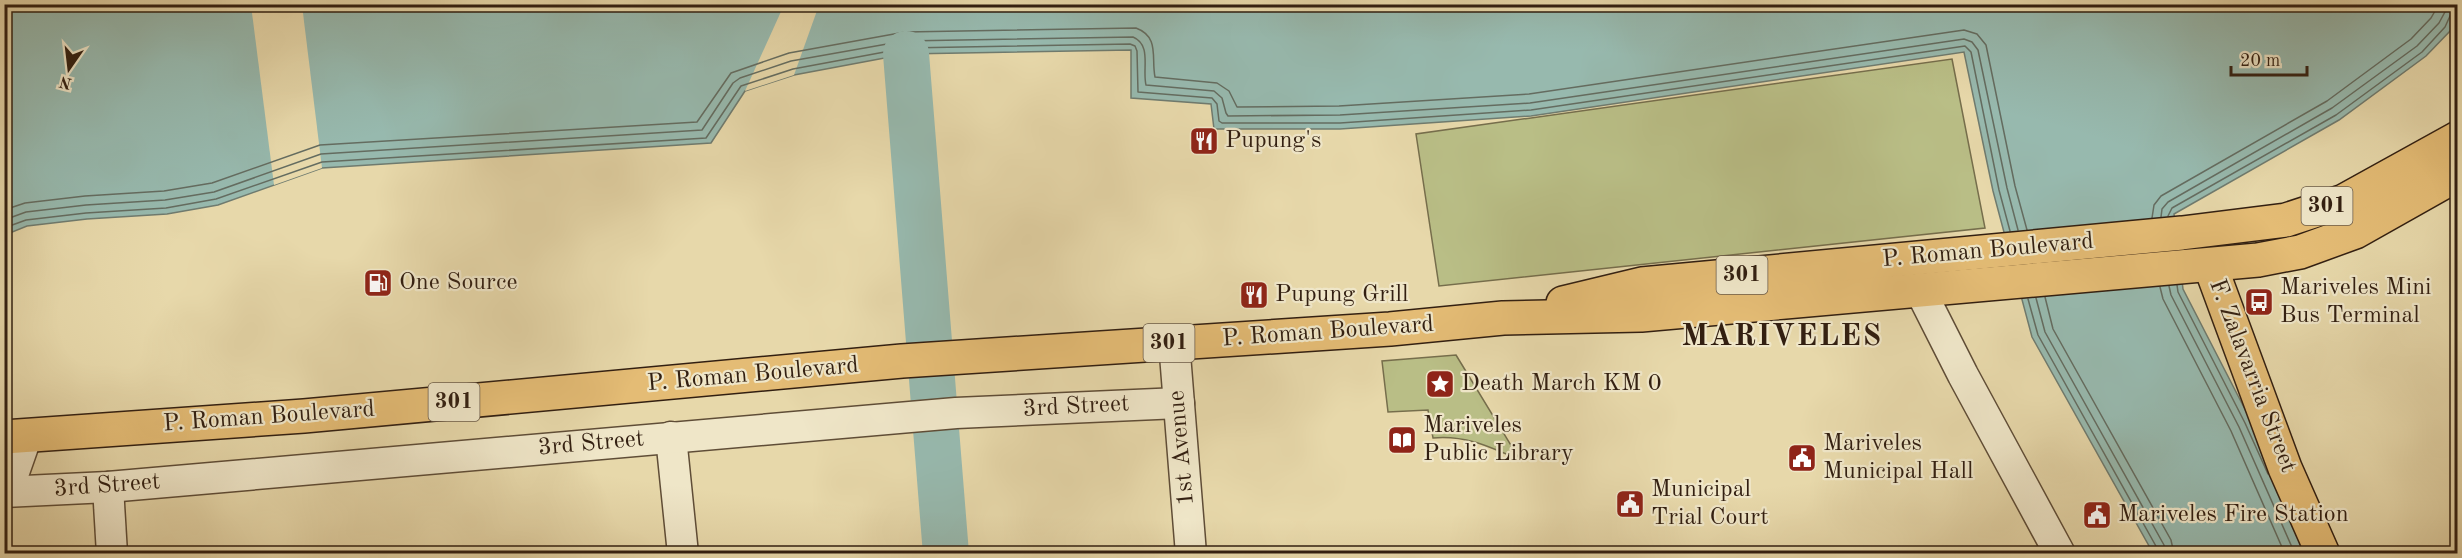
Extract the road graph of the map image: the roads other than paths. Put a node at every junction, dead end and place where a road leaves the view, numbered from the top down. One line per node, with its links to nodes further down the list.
1 (2457, 138): 5 (main road, P. Roman Boulevard / 301)
2 (2457, 174): 3 (main road, P. Roman Boulevard / 301)
3 (2198, 266): 4 (main road, P. Roman Boulevard / 301); 16 (main road, F. Zalavarria Street)
4 (1920, 290): 5 (main road, P. Roman Boulevard / 301); 15 (street)
5 (1503, 318): 6 (main road, P. Roman Boulevard / 301)
6 (1174, 342): 7 (street, 1st Avenue); 8 (main road, P. Roman Boulevard / 301)
7 (1179, 403): 9 (street, 3rd Street); 14 (street, 1st Avenue)
8 (16, 436): 11 (street)
9 (671, 437): 10 (street, 3rd Street); 13 (street)
10 (108, 487): 11 (street, 3rd Street); 12 (street)
11 (6, 492)
12 (112, 554)
13 (683, 554)
14 (1191, 554)
15 (2060, 554)
16 (2323, 554)

